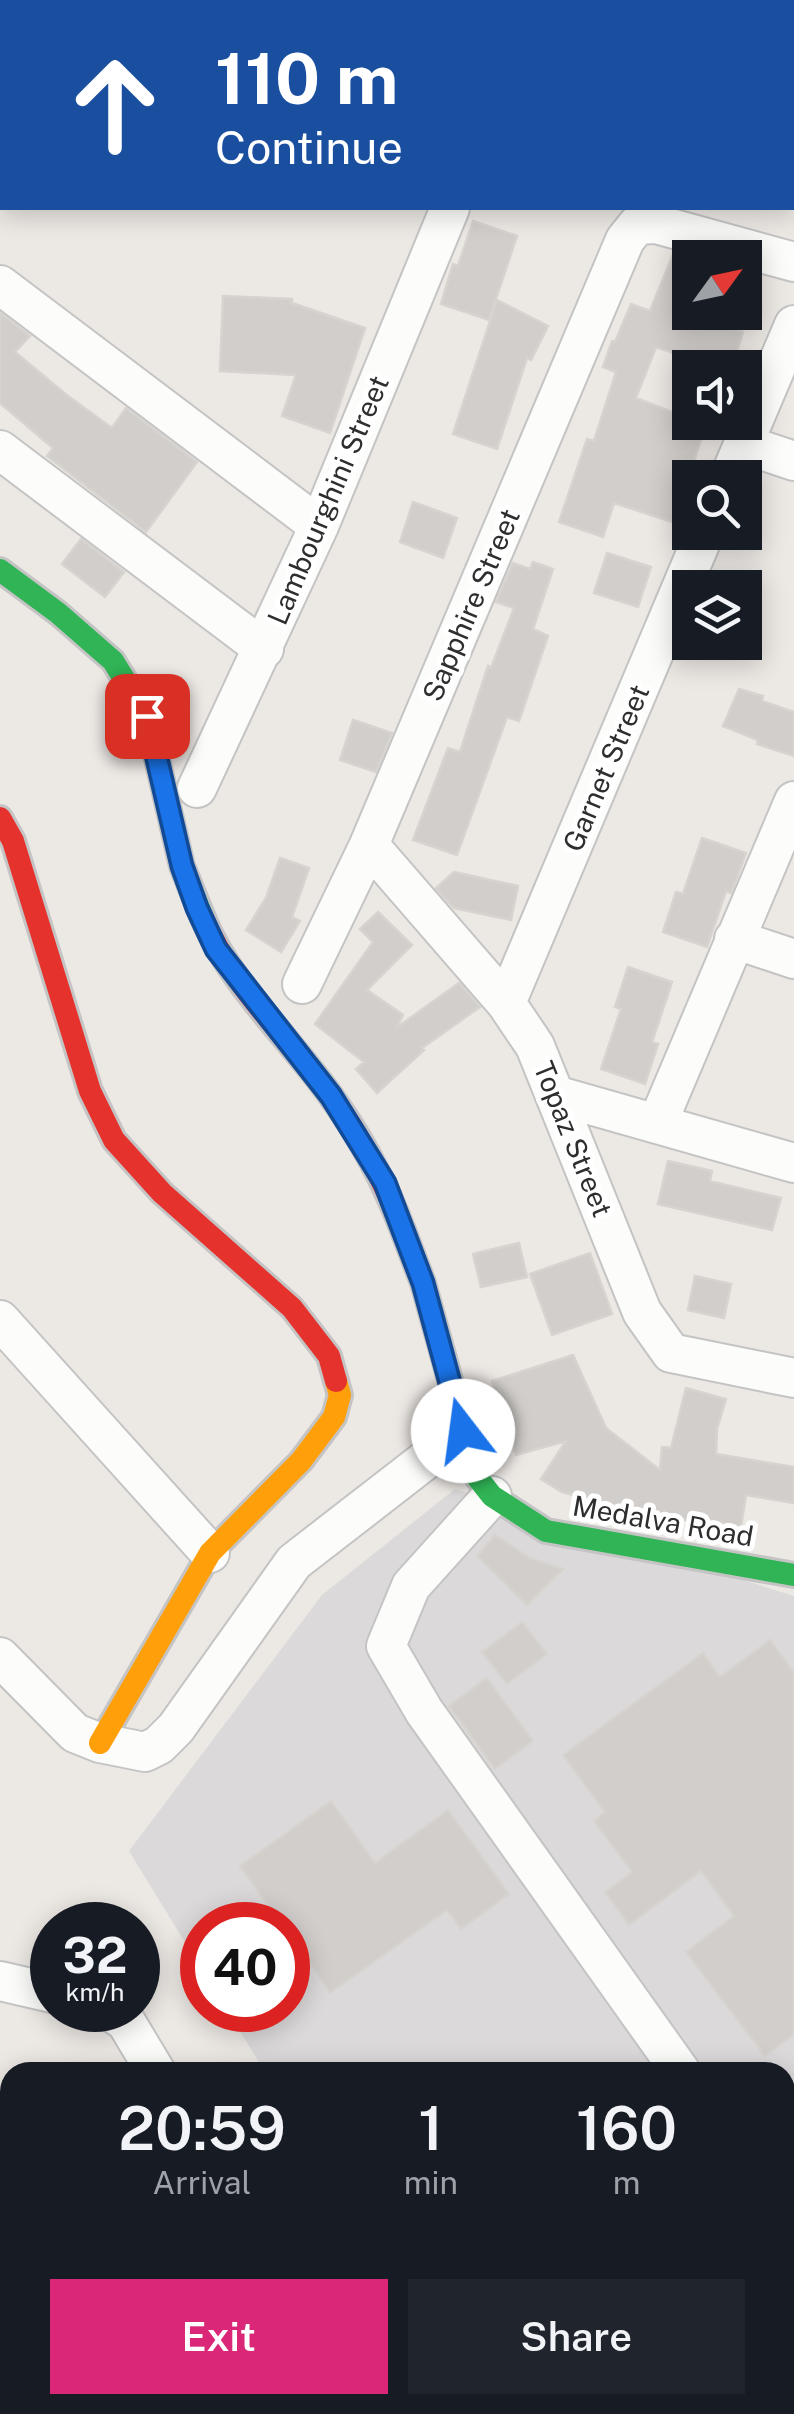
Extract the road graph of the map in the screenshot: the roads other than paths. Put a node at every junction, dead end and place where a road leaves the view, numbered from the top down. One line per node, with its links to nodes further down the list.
1 (449, 210): 9 (street, Lambourghini Street)
2 (794, 262): 16 (street, Sapphire Street)
3 (0, 285): 9 (street)
4 (794, 325): 6 (street)
5 (0, 450): 12 (street)
6 (736, 460)
7 (762, 461): 8 (street)
8 (794, 461)
9 (319, 526): 12 (street, Lambourghini Street)
10 (697, 550): 20 (street, Garnet Street)
11 (0, 570): 26 (street)
12 (264, 649): 13 (street, Lambourghini Street)
13 (197, 788)
14 (794, 801): 17 (street)
15 (0, 818): 28 (street)
16 (369, 845): 19 (street, Sapphire Street); 20 (street, Topaz Street)
17 (734, 939): 18 (street); 22 (street)
18 (794, 959)
19 (302, 984)
20 (506, 1003): 21 (street, Topaz Street)
21 (555, 1094): 22 (street); 25 (street, Topaz Street)
22 (658, 1122): 23 (street)
23 (794, 1163)
24 (0, 1320): 28 (street)
25 (794, 1378)
26 (463, 1431): 27 (street); 31 (street)
27 (492, 1496): 29 (street, Medalva Road); 36 (street)
28 (210, 1554): 31 (street)
29 (794, 1575)
30 (0, 1656): 31 (street)
31 (100, 1743)
32 (0, 1981): 33 (street)
33 (30, 1988)
34 (132, 2032): 35 (street)
35 (150, 2062)
36 (674, 2062)

